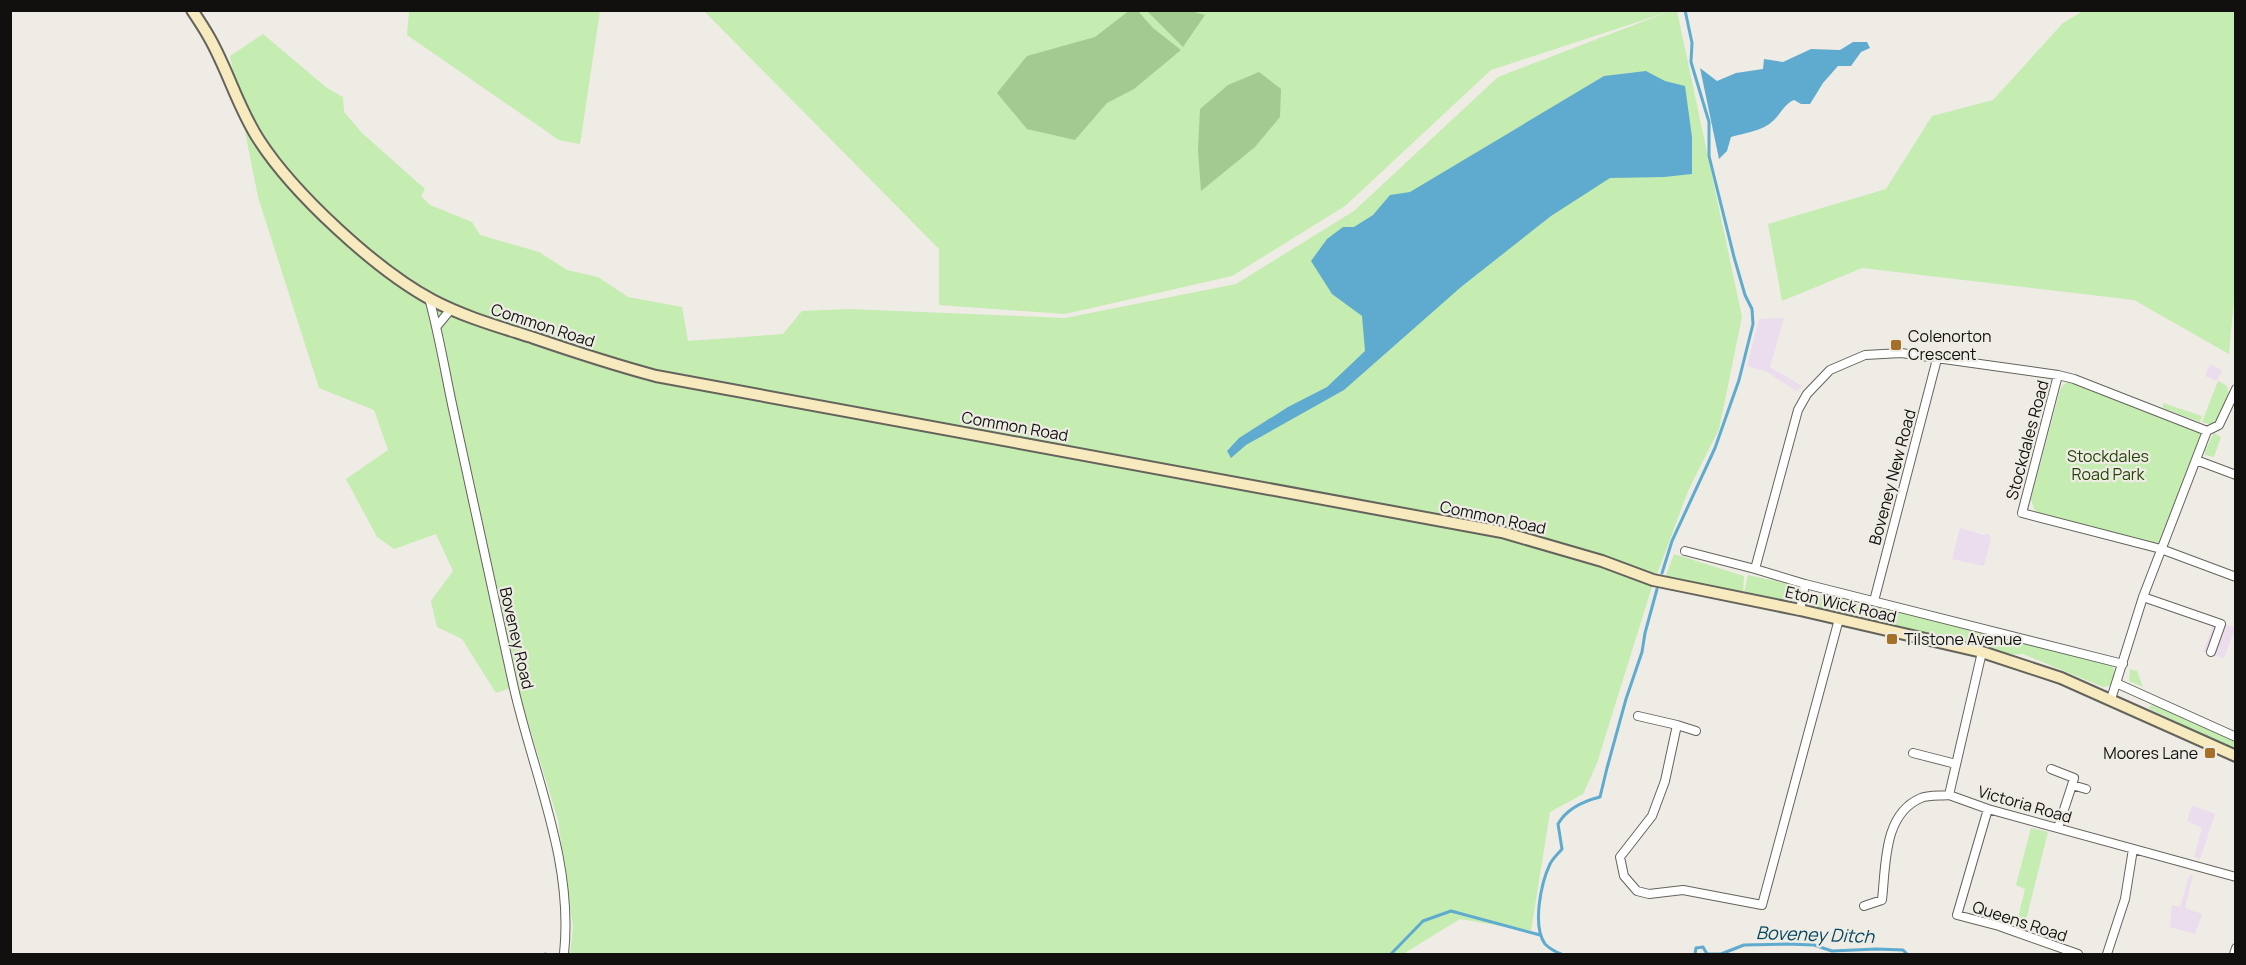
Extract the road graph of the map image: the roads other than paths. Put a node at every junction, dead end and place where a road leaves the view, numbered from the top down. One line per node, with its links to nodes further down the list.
1 (192, 10): 2 (main road, Common Road)
2 (429, 298): 3 (main road, Common Road); 4 (street, Boveney Road)
3 (451, 309): 4 (street); 13 (main road, Common Road)
4 (437, 326): 43 (street, Boveney Road)
5 (1937, 359): 6 (street); 14 (street); 18 (street, Boveney New Road)
6 (2058, 375): 8 (street); 11 (street, Stockdales Road)
7 (2235, 389): 8 (street)
8 (2207, 430): 9 (street)
9 (2196, 460): 10 (street); 11 (street)
10 (2235, 474)
11 (2161, 549): 15 (street); 17 (street)
12 (1685, 551): 14 (street)
13 (1602, 561): 19 (main road, Eton Wick Road)
14 (1756, 565): 16 (street)
15 (2235, 578)
16 (1804, 584): 18 (street); 19 (street)
17 (2144, 597): 22 (street); 23 (street)
18 (1874, 602): 23 (street)
19 (1800, 610): 20 (main road, Eton Wick Road)
20 (1839, 619): 21 (main road, Eton Wick Road); 27 (street)
21 (1982, 652): 25 (main road, Eton Wick Road); 32 (street)
22 (2211, 652)
23 (2123, 664): 24 (street)
24 (2116, 683): 25 (street); 29 (street)
25 (2111, 699): 31 (main road, Eton Wick Road)
26 (1638, 716): 27 (street)
27 (1677, 725): 28 (street)
28 (1696, 731)
29 (2235, 737)
30 (1913, 753): 32 (street)
31 (2235, 756)
32 (1956, 764): 36 (street)
33 (2051, 769): 34 (street)
34 (2072, 785): 35 (street); 38 (street)
35 (2086, 789)
36 (1949, 795): 37 (street, Victoria Road); 41 (street)
37 (1988, 809): 38 (street, Victoria Road); 44 (street, Queens Road)
38 (2058, 828): 39 (street, Victoria Road)
39 (2133, 849): 40 (street, Victoria Road); 45 (street)
40 (2235, 877)
41 (1864, 906)
42 (2235, 948): 46 (street)
43 (564, 954)
44 (2078, 954)
45 (2107, 954)
46 (2234, 954)

